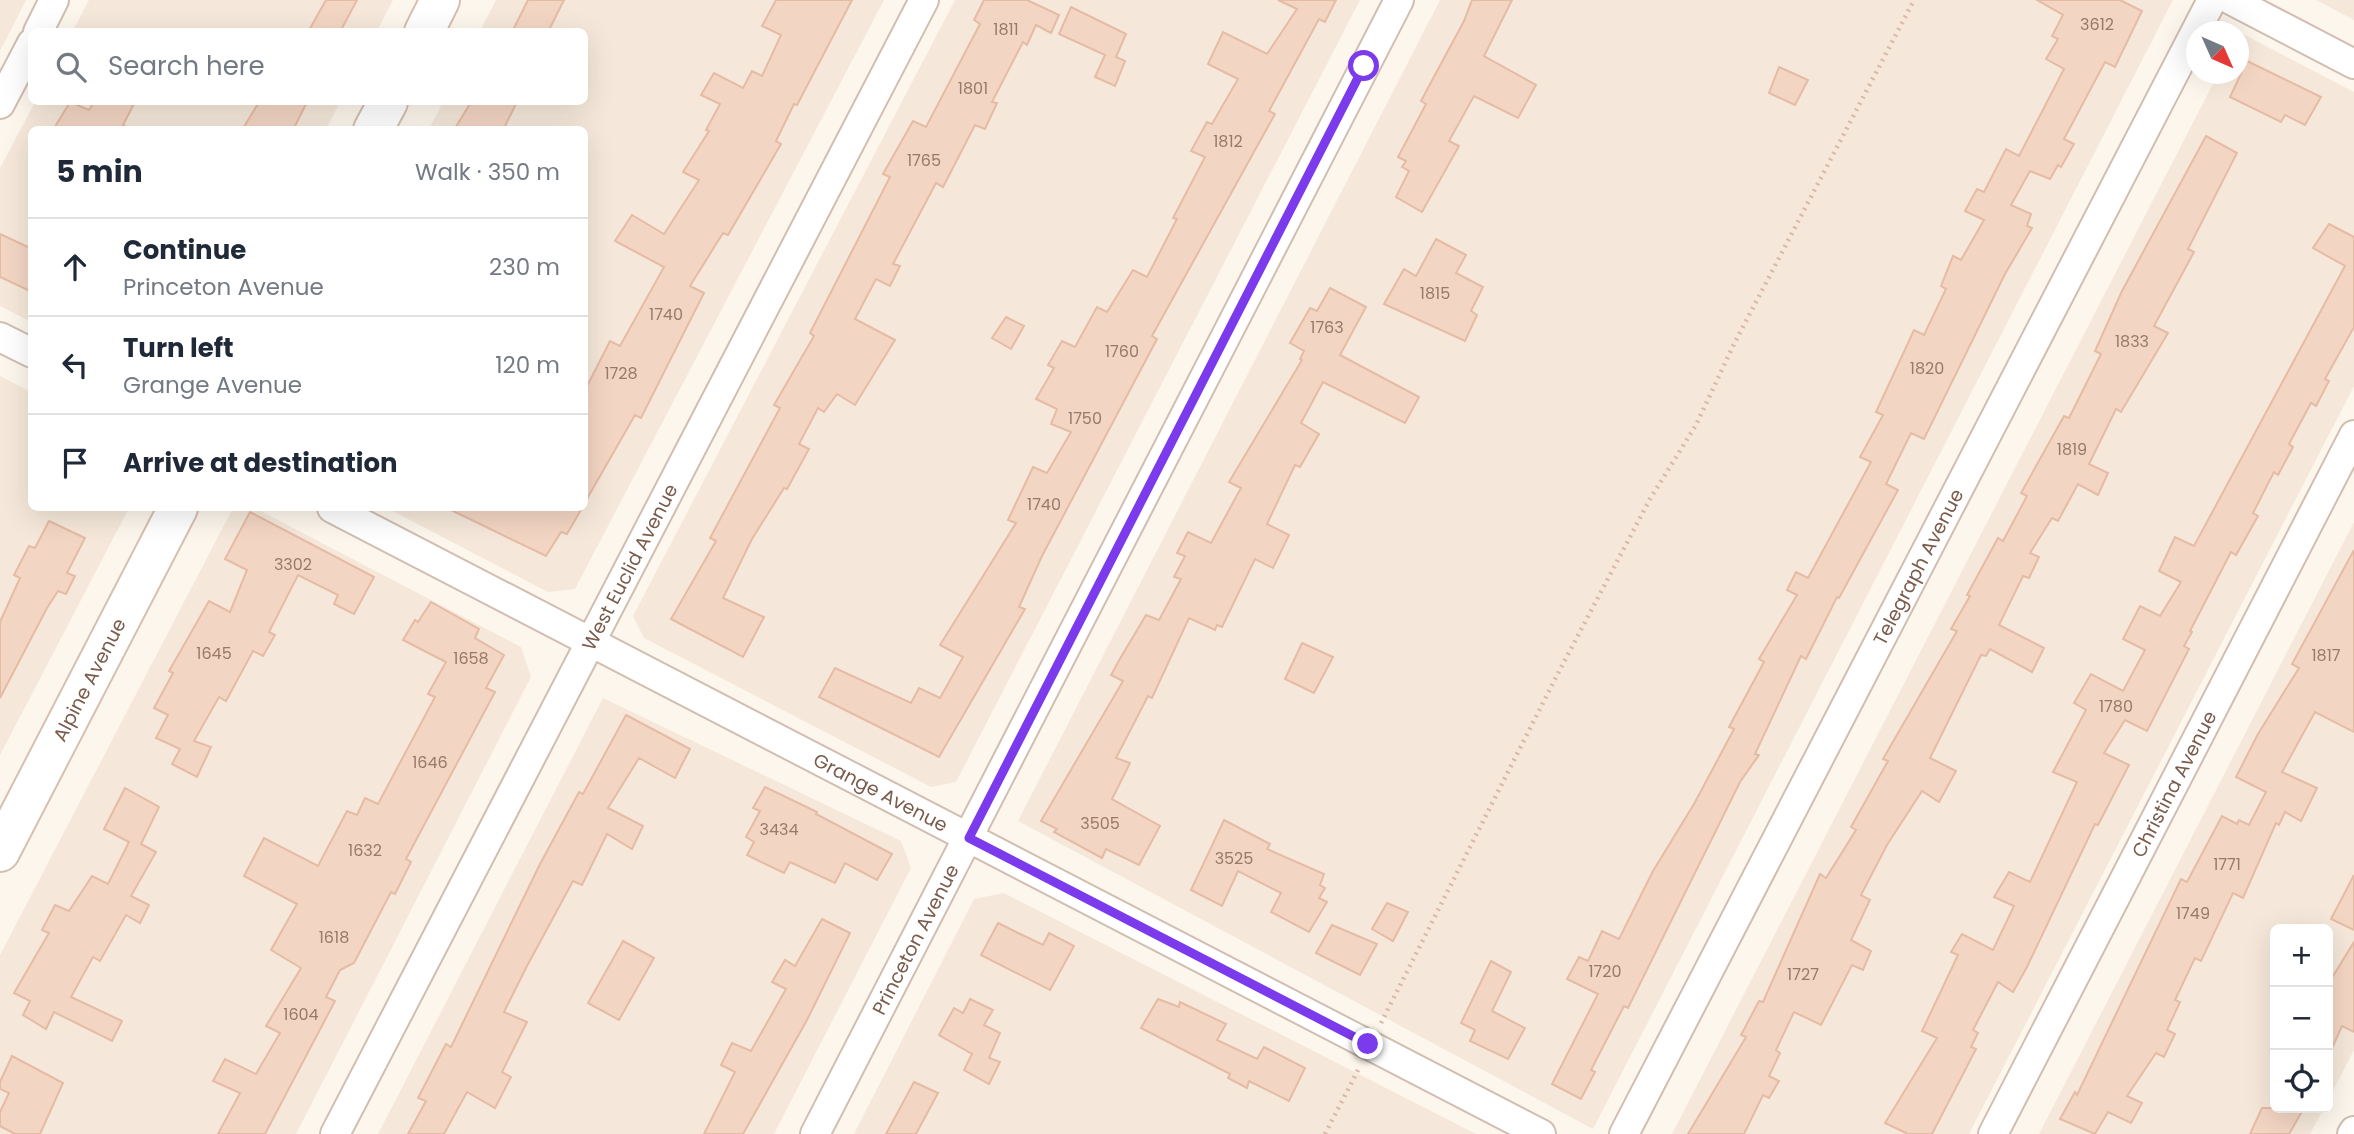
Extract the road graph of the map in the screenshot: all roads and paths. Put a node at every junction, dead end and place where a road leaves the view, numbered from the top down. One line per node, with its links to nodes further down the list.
1 (54, 0): 8 (street)
2 (440, 0): 9 (street)
3 (924, 0): 20 (street, West Euclid Avenue)
4 (1399, 0): 21 (street, Princeton Avenue)
5 (1914, 0): 23 (path)
6 (2212, 0): 28 (street, Telegraph Avenue)
7 (2231, 0): 11 (street)
8 (40, 28)
9 (426, 28)
10 (28, 51): 12 (street)
11 (2354, 64)
12 (0, 104)
13 (386, 105): 14 (street)
14 (375, 126)
15 (0, 337): 16 (street)
16 (28, 352)
17 (2354, 435): 29 (street, Christina Avenue)
18 (176, 511): 22 (street, Alpine Avenue)
19 (338, 511): 20 (street, Grange Avenue)
20 (590, 640): 21 (street, Grange Avenue); 24 (street, West Euclid Avenue)
21 (969, 838): 23 (street, Grange Avenue); 25 (street, Princeton Avenue)
22 (0, 852)
23 (1368, 1044): 26 (path); 27 (street, Grange Avenue)
24 (335, 1134)
25 (815, 1134)
26 (1325, 1134)
27 (1541, 1134)
28 (1624, 1134)
29 (1993, 1134)

